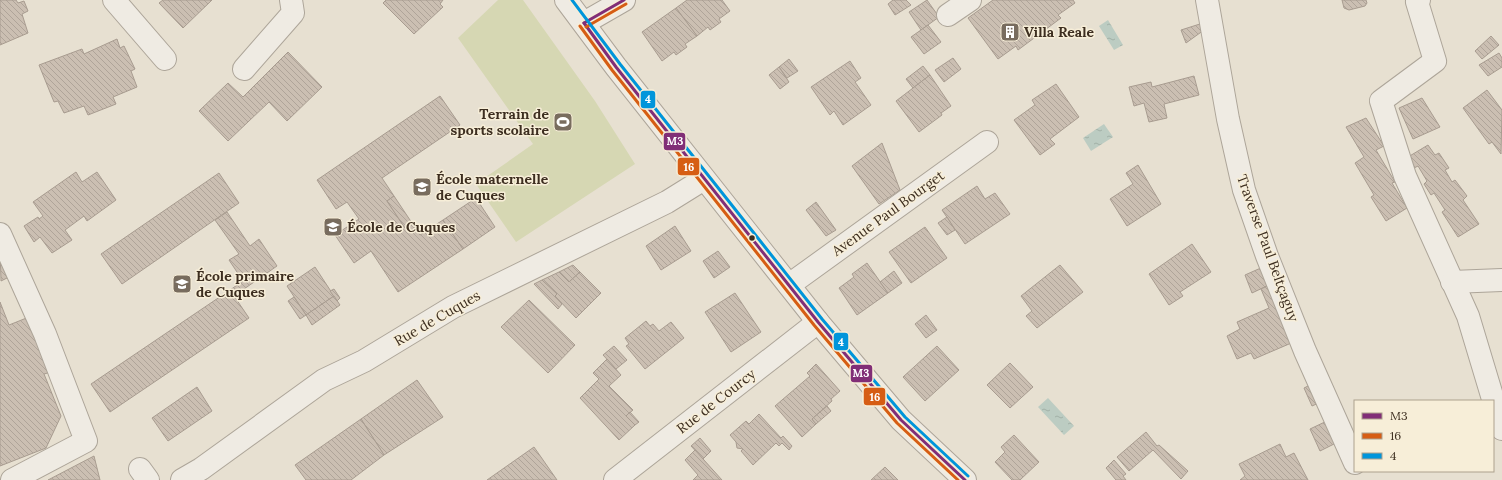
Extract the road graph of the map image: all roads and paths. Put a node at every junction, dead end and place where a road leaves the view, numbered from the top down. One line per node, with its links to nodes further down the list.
1 (114, 0): 10 (street)
2 (291, 0): 11 (street)
3 (566, 0): 9 (street)
4 (624, 0): 9 (street)
5 (970, 0): 8 (street)
6 (1207, 0): 22 (street, Traverse Paul Beltçaguy)
7 (1419, 0): 16 (street)
8 (948, 15)
9 (584, 23): 13 (street)
10 (165, 59)
11 (244, 69)
12 (987, 142): 17 (street, Avenue Paul Bourget)
13 (704, 178): 17 (street); 24 (street, Rue de Cuques)
14 (0, 234): 23 (street)
15 (1502, 280): 16 (street)
16 (1452, 282): 19 (street)
17 (789, 285): 18 (street)
18 (818, 322): 25 (street, Rue de Courcy); 26 (street)
19 (1493, 400)
20 (1494, 402): 21 (street)
21 (1502, 429)
22 (1354, 461)
23 (12, 480)
24 (182, 480)
25 (615, 480)
26 (965, 480)

